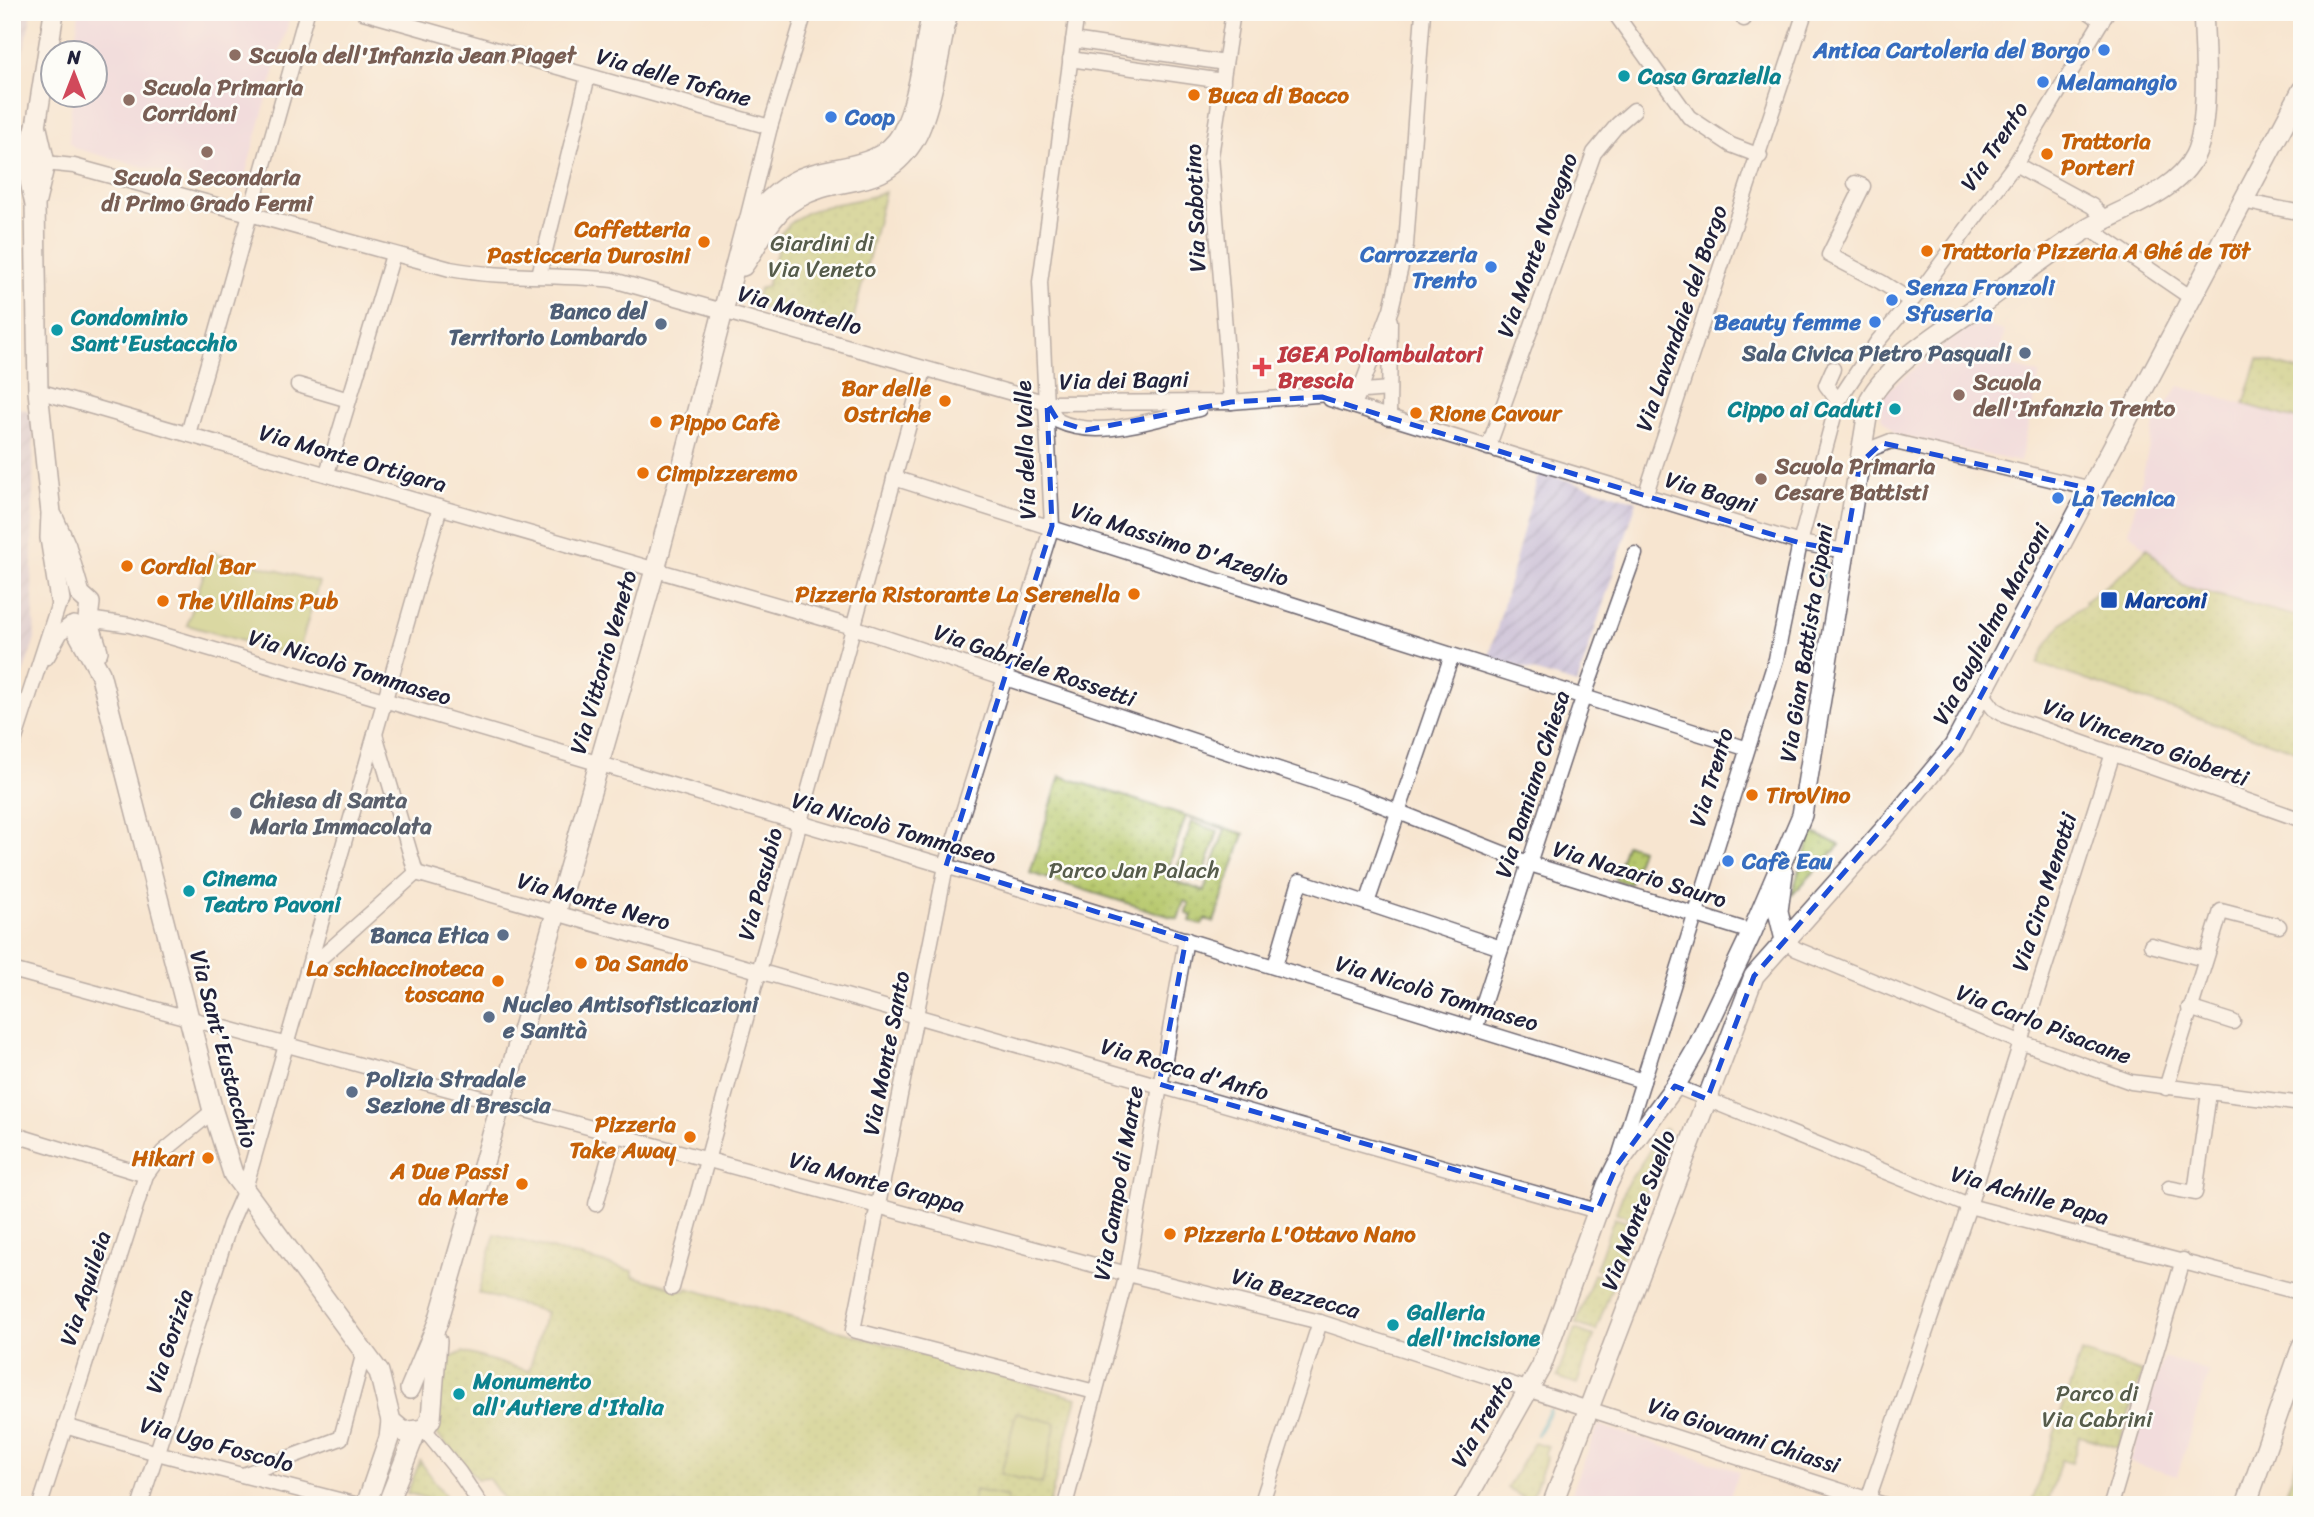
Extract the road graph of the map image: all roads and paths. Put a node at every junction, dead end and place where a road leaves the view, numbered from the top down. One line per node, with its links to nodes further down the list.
1 (54, 12): 24 (street)
2 (307, 12): 28 (street)
3 (363, 12): 18 (street, Via delle Tofane)
4 (805, 12): 22 (street, Via Vittorio Veneto)
5 (932, 12): 31 (street)
6 (948, 12): 34 (street)
7 (1077, 12): 15 (street, Via della Valle)
8 (1233, 12): 17 (street, Via Sabotino)
9 (1423, 12): 37 (street)
10 (1614, 12): 23 (street)
11 (1805, 12): 23 (street, Via Lavandaie del Borgo)
12 (2089, 12): 14 (street)
13 (2203, 12): 30 (street, Via Gian Battista Cipani)
14 (2105, 17): 25 (street, Via Trento)
15 (1073, 40): 16 (street, Via della Valle); 17 (street)
16 (1070, 59): 19 (street); 49 (street, Via della Valle)
17 (1225, 63): 19 (street, Via Sabotino)
18 (588, 76): 22 (street, Via delle Tofane); 33 (street)
19 (1223, 81): 48 (street, Via Sabotino)
20 (2302, 90): 27 (street, Via Guglielmo Marconi)
21 (1634, 110): 53 (street, Via Monte Novegno)
22 (771, 127): 31 (street, Via Vittorio Veneto)
23 (1760, 156): 58 (street, Via Lavandaie del Borgo)
24 (25, 161): 28 (street, Via Montello); 44 (street, Via Sant'Eustacchio)
25 (2015, 164): 30 (street); 36 (street, Via Trento)
26 (1861, 184): 36 (street)
27 (2242, 201): 29 (street); 35 (street, Via Guglielmo Marconi)
28 (253, 213): 32 (street, Via Montello); 52 (street)
29 (2302, 213)
30 (2097, 224): 35 (street); 54 (street, Via Gian Battista Cipani)
31 (745, 228): 34 (street, Via Vittorio Veneto)
32 (393, 255): 33 (street, Via Montello); 46 (street)
33 (539, 275): 38 (street, Via Montello)
34 (732, 281): 38 (street, Via Vittorio Veneto)
35 (2190, 297): 57 (street, Via Guglielmo Marconi)
36 (1911, 301): 47 (street, Via Trento)
37 (1391, 309): 42 (street); 43 (street)
38 (725, 312): 40 (street, Via Montello); 65 (street, Via Vittorio Veneto)
39 (1833, 369): 47 (street, Via Trento)
40 (924, 370): 49 (street, Via Montello); 56 (street, Via Pasubio)
41 (298, 385): 46 (street)
42 (1389, 388): 43 (street, Via dei Bagni); 51 (street)
43 (1360, 390): 45 (street, Via dei Bagni); 50 (street)
44 (38, 391): 52 (street, Via Monte Ortigara); 60 (street, Via Sant'Eustacchio)
45 (1322, 397): 48 (street, Via dei Bagni); 50 (street, Via dei Bagni)
46 (349, 400): 55 (street)
47 (1838, 401): 62 (street, Via Trento)
48 (1231, 402): 49 (street, Via dei Bagni); 49 (street, Via dei Bagni)
49 (1047, 404): 61 (street, Via della Valle)
50 (1355, 404): 51 (street, Via dei Bagni)
51 (1389, 418): 53 (street, Via dei Bagni)
52 (188, 434): 55 (street, Via Monte Ortigara)
53 (1488, 448): 58 (street, Via dei Bagni)
54 (1860, 463): 57 (street); 63 (street, Via Gian Battista Cipani)
55 (327, 473): 59 (street, Via Monte Ortigara)
56 (894, 478): 61 (street, Via Massimo D'Azeglio); 68 (street, Via Pasubio)
57 (2092, 489): 72 (street, Via Guglielmo Marconi)
58 (1645, 495): 62 (street, Via Bagni)
59 (440, 507): 65 (street, Via Monte Ortigara); 74 (street, Via Gorizia)
60 (51, 513): 66 (street, Via Sant'Eustacchio); 67 (street, Via Sant'Eustacchio)
61 (1052, 526): 69 (street, Via Massimo D'Azeglio); 71 (street, Via della Valle)
62 (1800, 543): 63 (street, Via Bagni); 77 (street, Via Trento)
63 (1845, 551): 83 (street, Via Gian Battista Cipani)
64 (1635, 554): 73 (street, Via Damiano Chiesa)
65 (655, 570): 68 (street, Via Gabriele Rossetti); 79 (street, Via Vittorio Veneto)
66 (59, 603): 67 (street); 67 (street); 70 (street)
67 (80, 613): 70 (street); 74 (street, Via Nicolò Tommaseo); 104 (street, Via Sant'Eustacchio)
68 (853, 627): 71 (street, Via Gabriele Rossetti); 82 (street, Via Pasubio)
69 (1452, 655): 73 (street, Via Massimo D'Azeglio); 80 (street)
70 (40, 667): 76 (street)
71 (1005, 679): 80 (street, Via Gabriele Rossetti); 85 (street, Via della Valle)
72 (1982, 693): 78 (street, Via Vincenzo Gioberti); 93 (street, Via Guglielmo Marconi)
73 (1584, 697): 77 (street, Via Massimo D'Azeglio); 84 (street, Via Damiano Chiesa)
74 (384, 701): 75 (street, Via Gorizia); 79 (street, Via Nicolò Tommaseo)
75 (374, 734): 86 (street); 99 (street, Via Gorizia)
76 (12, 748)
77 (1745, 748): 89 (street, Via Trento)
78 (2112, 756): 81 (street, Via Vincenzo Gioberti); 107 (street, Via Ciro Menotti)
79 (599, 764): 82 (street, Via Nicolò Tommaseo); 88 (street, Via Vittorio Veneto)
80 (1397, 811): 84 (street, Via Nazario Sauro); 87 (street)
81 (2302, 821)
82 (800, 825): 85 (street, Via Nicolò Tommaseo); 100 (street, Via Pasubio)
83 (1787, 849): 91 (street, Via Gian Battista Cipani); 93 (street)
84 (1530, 864): 89 (street, Via Nazario Sauro); 95 (street, Via Damiano Chiesa)
85 (946, 866): 92 (street, Via Nicolò Tommaseo); 103 (street, Via Monte Santo)
86 (415, 873): 88 (street, Via Monte Nero); 99 (street)
87 (1367, 903): 95 (street); 97 (street)
88 (555, 914): 100 (street, Via Monte Nero); 115 (street, Via Vittorio Veneto)
89 (1695, 914): 91 (street, Via Nazario Sauro); 109 (street, Via Trento)
90 (2278, 926): 96 (street)
91 (1752, 932): 101 (street); 111 (street, Via Monte Suello)
92 (1185, 939): 97 (street, Via Nicolò Tommaseo); 110 (street, Via Campo di Marte)
93 (1785, 940): 101 (street, Via Monte Suello); 107 (street, Via Carlo Pisacane)
94 (2151, 945): 96 (street)
95 (1501, 948): 106 (street, Via Damiano Chiesa)
96 (2204, 959): 102 (street)
97 (1275, 966): 106 (street, Via Nicolò Tommaseo)
98 (12, 970): 104 (street, Via Monte Grappa)
99 (306, 971): 108 (street, Via Gorizia)
100 (760, 972): 103 (street, Via Rocca d'Anfo); 121 (street, Via Pasubio)
101 (1754, 976): 114 (street, Via Monte Suello)
102 (2189, 1008): 105 (street); 112 (street)
103 (916, 1017): 110 (street, Via Rocca d'Anfo); 127 (street, Via Monte Santo)
104 (190, 1018): 108 (street, Via Monte Grappa); 118 (street, Via Sant'Eustacchio)
105 (2234, 1022)
106 (1475, 1029): 109 (street, Via Nicolò Tommaseo)
107 (2020, 1042): 112 (street, Via Carlo Pisacane); 128 (street, Via Ciro Menotti)
108 (287, 1045): 115 (street, Via Monte Grappa); 125 (street, Via Gorizia)
109 (1643, 1081): 122 (street, Via Trento)
110 (1159, 1084): 129 (street, Via Rocca d'Anfo); 131 (street, Via Campo di Marte)
111 (1675, 1086): 114 (street, Via Achille Papa); 117 (street, Via Monte Suello)
112 (2166, 1088): 113 (street, Via Carlo Pisacane)
113 (2209, 1093): 116 (street, Via Carlo Pisacane); 124 (street)
114 (1707, 1099): 128 (street, Via Achille Papa); 143 (street, Via Monte Suello)
115 (500, 1102): 120 (street, Via Monte Grappa); 134 (street, Via Vittorio Veneto)
116 (2302, 1104)
117 (1661, 1105): 122 (street, Via Trento)
118 (213, 1111): 123 (street, Via Aquileia); 125 (street, Via Sant'Eustacchio)
119 (12, 1134): 123 (street)
120 (616, 1134): 121 (street, Via Monte Grappa); 126 (street)
121 (710, 1160): 127 (street, Via Monte Grappa); 132 (street, Via Pasubio)
122 (1617, 1165): 129 (street, Via Trento)
123 (146, 1175): 145 (street, Via Aquileia)
124 (2169, 1188)
125 (244, 1192): 137 (street, Via Sant'Eustacchio); 147 (street, Via Gorizia)
126 (596, 1204)
127 (878, 1206): 131 (street, Via Monte Grappa); 141 (street, Via Monte Santo)
128 (1969, 1206): 130 (street, Via Achille Papa); 149 (street, Via Ciro Menotti)
129 (1597, 1211): 140 (street, Via Trento)
130 (2183, 1260): 133 (street, Via Achille Papa); 161 (street)
131 (1126, 1274): 135 (street, Via Bezzecca); 141 (street, Via Campo di Marte)
132 (672, 1288)
133 (2302, 1293)
134 (438, 1322): 139 (street, Via Vittorio Veneto); 142 (street, Via Vittorio Veneto)
135 (1320, 1322): 140 (street, Via Bezzecca); 157 (street)
136 (2302, 1346): 162 (street)
137 (364, 1352): 138 (street, Via Sant'Eustacchio); 148 (street)
138 (379, 1372): 139 (street); 144 (street)
139 (408, 1389): 142 (street); 144 (street)
140 (1530, 1389): 143 (street); 158 (street, Via Trento)
141 (1095, 1392): 156 (street, Via Campo di Marte)
142 (432, 1403): 146 (street)
143 (1588, 1409): 149 (street, Via Giovanni Chiassi); 159 (street, Via Monte Suello)
144 (390, 1415): 146 (street); 153 (street)
145 (65, 1426): 147 (street, Via Ugo Foscolo); 150 (street, Via Aquileia)
146 (420, 1430): 154 (street); 155 (street)
147 (157, 1453): 148 (street, Via Ugo Foscolo); 151 (street, Via Gorizia)
148 (243, 1475): 152 (street, Via Ugo Foscolo)
149 (1867, 1502): 160 (street, Via Giovanni Chiassi)
150 (40, 1505)
151 (140, 1505)
152 (358, 1505)
153 (366, 1505)
154 (387, 1505)
155 (481, 1505)
156 (1065, 1505)
157 (1261, 1505)
158 (1463, 1505)
159 (1552, 1505)
160 (1885, 1505)
161 (2111, 1505)
162 (2246, 1505)

